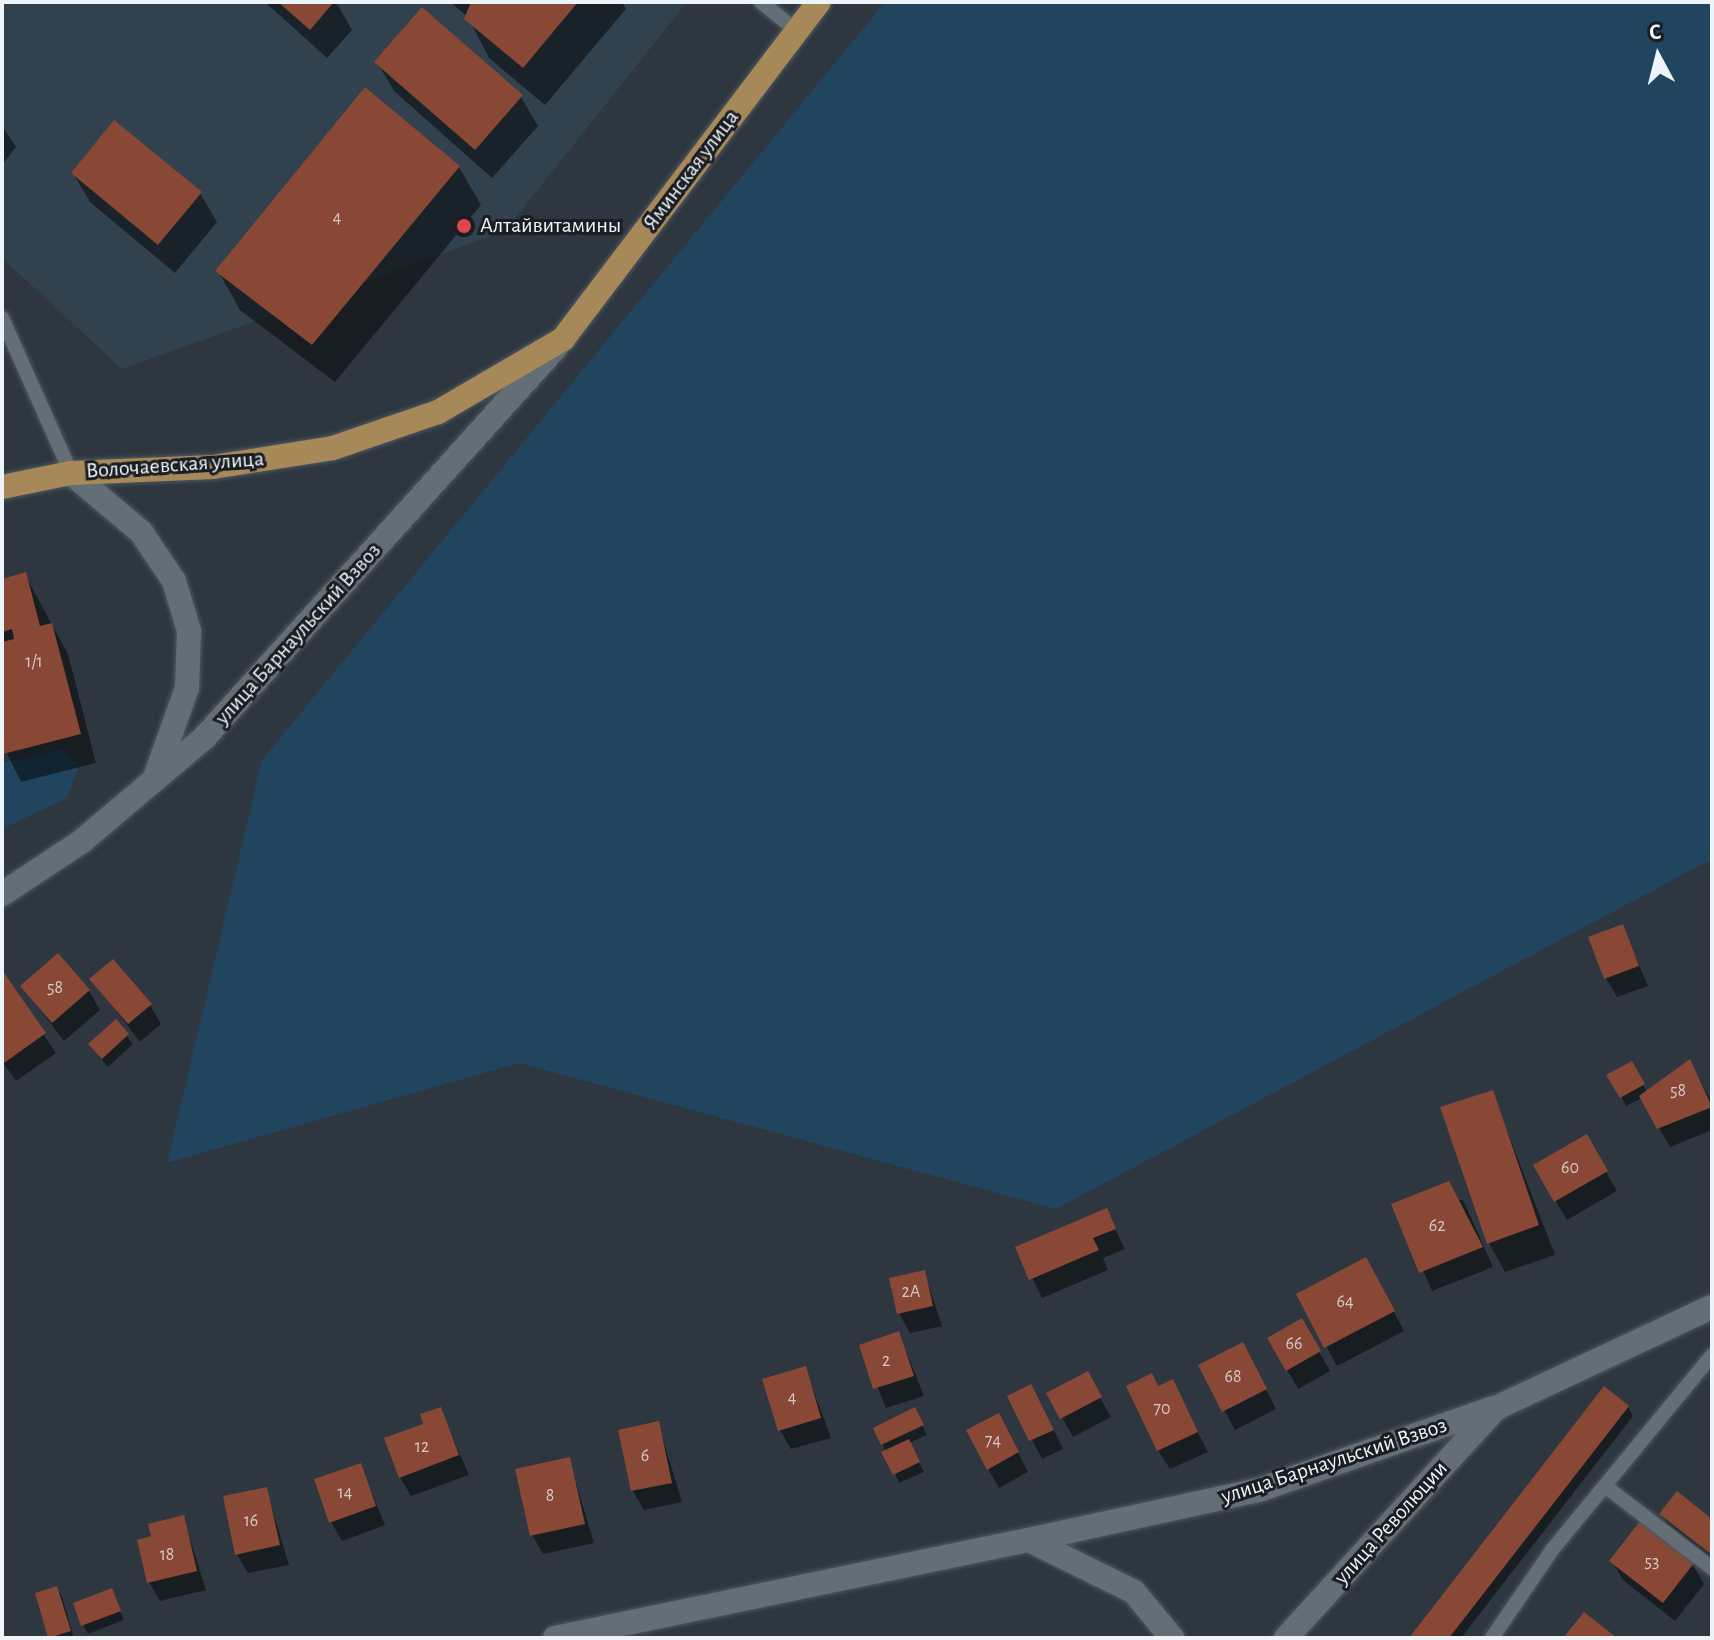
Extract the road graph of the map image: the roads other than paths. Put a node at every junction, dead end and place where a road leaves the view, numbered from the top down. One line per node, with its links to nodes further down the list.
1 (761, 2): 3 (lane)
2 (819, 2): 3 (main road, Яминская улица)
3 (797, 31): 5 (main road, Яминская улица)
4 (2, 318): 6 (lane)
5 (563, 339): 6 (main road, Волочаевская улица); 8 (main road, улица Барнаульский Взвоз)
6 (71, 473): 7 (main road, Волочаевская улица); 8 (main road)
7 (2, 487)
8 (154, 781): 9 (main road, улица Барнаульский Взвоз)
9 (2, 894)
10 (1712, 1307): 12 (main road, улица Революции)
11 (1712, 1355): 13 (lane)
12 (1496, 1408): 14 (main road, улица Барнаульский Взвоз); 18 (main road, улица Революции)
13 (1605, 1486): 15 (lane); 19 (lane)
14 (1029, 1540): 16 (main road, улица Барнаульский Взвоз); 17 (main road)
15 (1712, 1568)
16 (555, 1638)
17 (1172, 1638)
18 (1286, 1638)
19 (1492, 1638)

